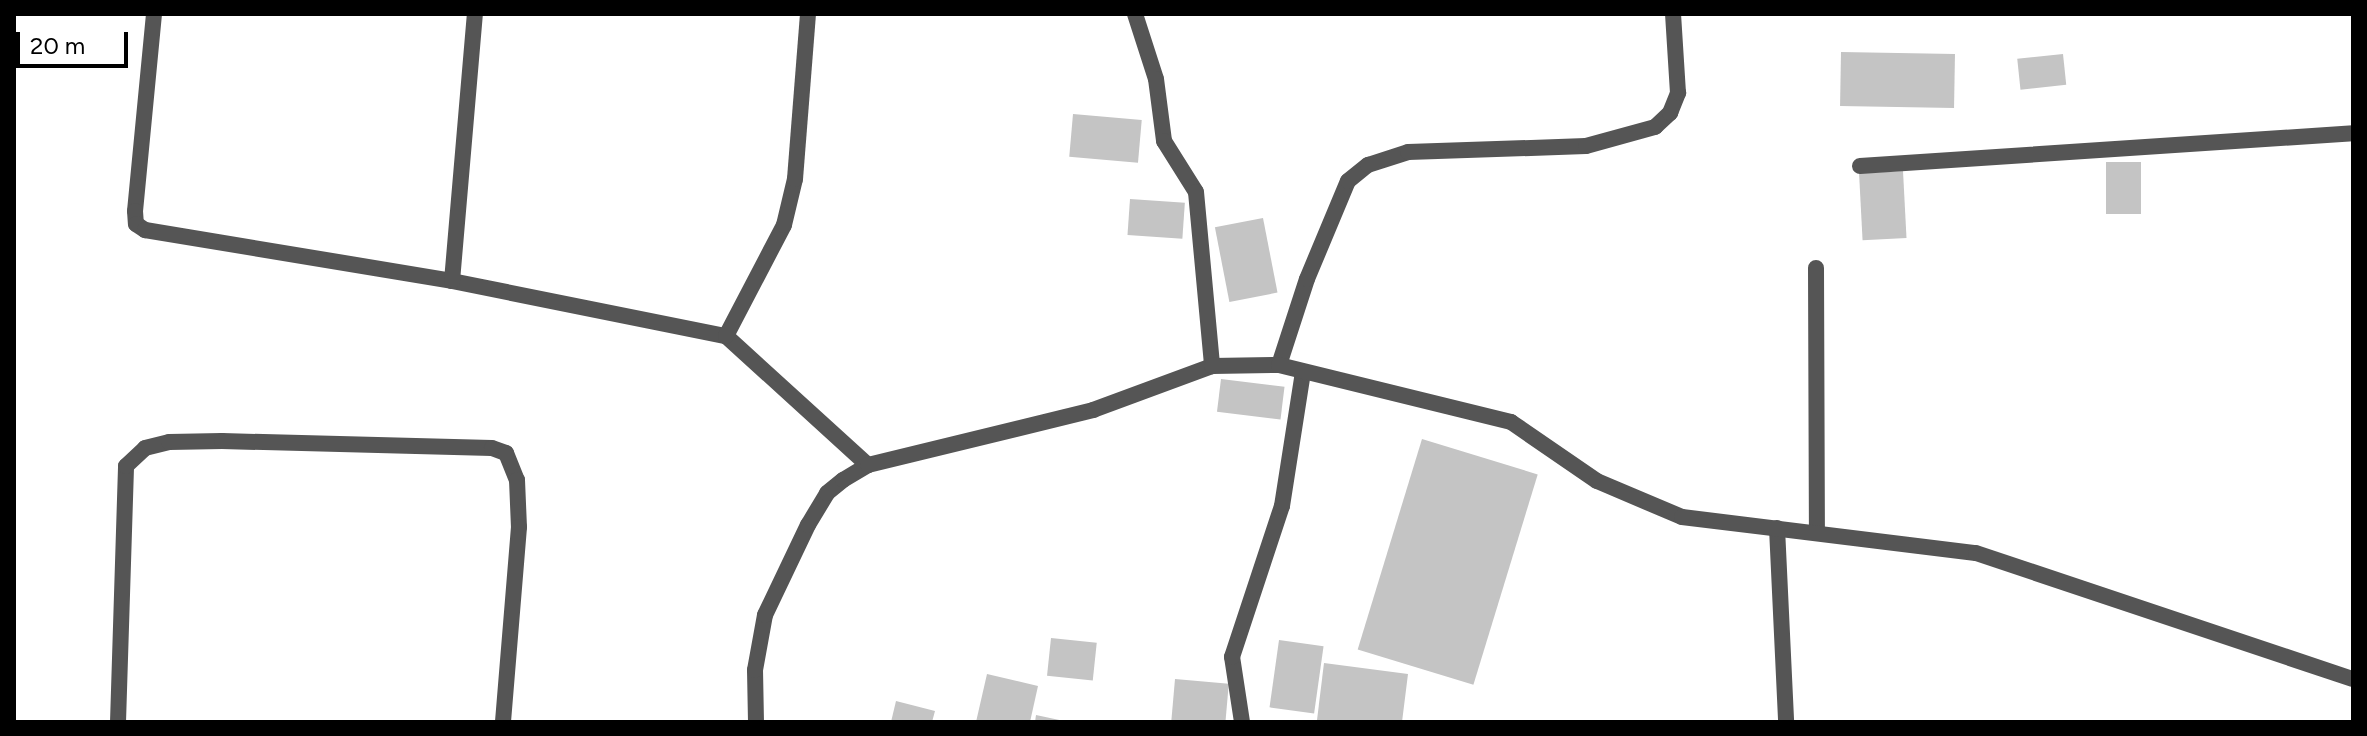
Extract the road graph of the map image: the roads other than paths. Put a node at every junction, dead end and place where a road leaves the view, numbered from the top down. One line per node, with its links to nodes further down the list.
1 (154, 14): 9 (street)
2 (475, 14): 9 (street)
3 (808, 14): 10 (street)
4 (1135, 14): 12 (street)
5 (1673, 14): 11 (street)
6 (2353, 133): 7 (street)
7 (1860, 166)
8 (1816, 268): 16 (street)
9 (452, 281): 10 (street)
10 (726, 336): 14 (street)
11 (1279, 365): 12 (street); 13 (street)
12 (1212, 366): 14 (street)
13 (1303, 372): 15 (street); 21 (street)
14 (868, 465): 20 (street)
15 (1777, 528): 16 (street); 22 (street)
16 (1817, 533): 17 (street)
17 (2353, 679)
18 (118, 722): 19 (street)
19 (503, 722)
20 (756, 722)
21 (1242, 722)
22 (1786, 722)

